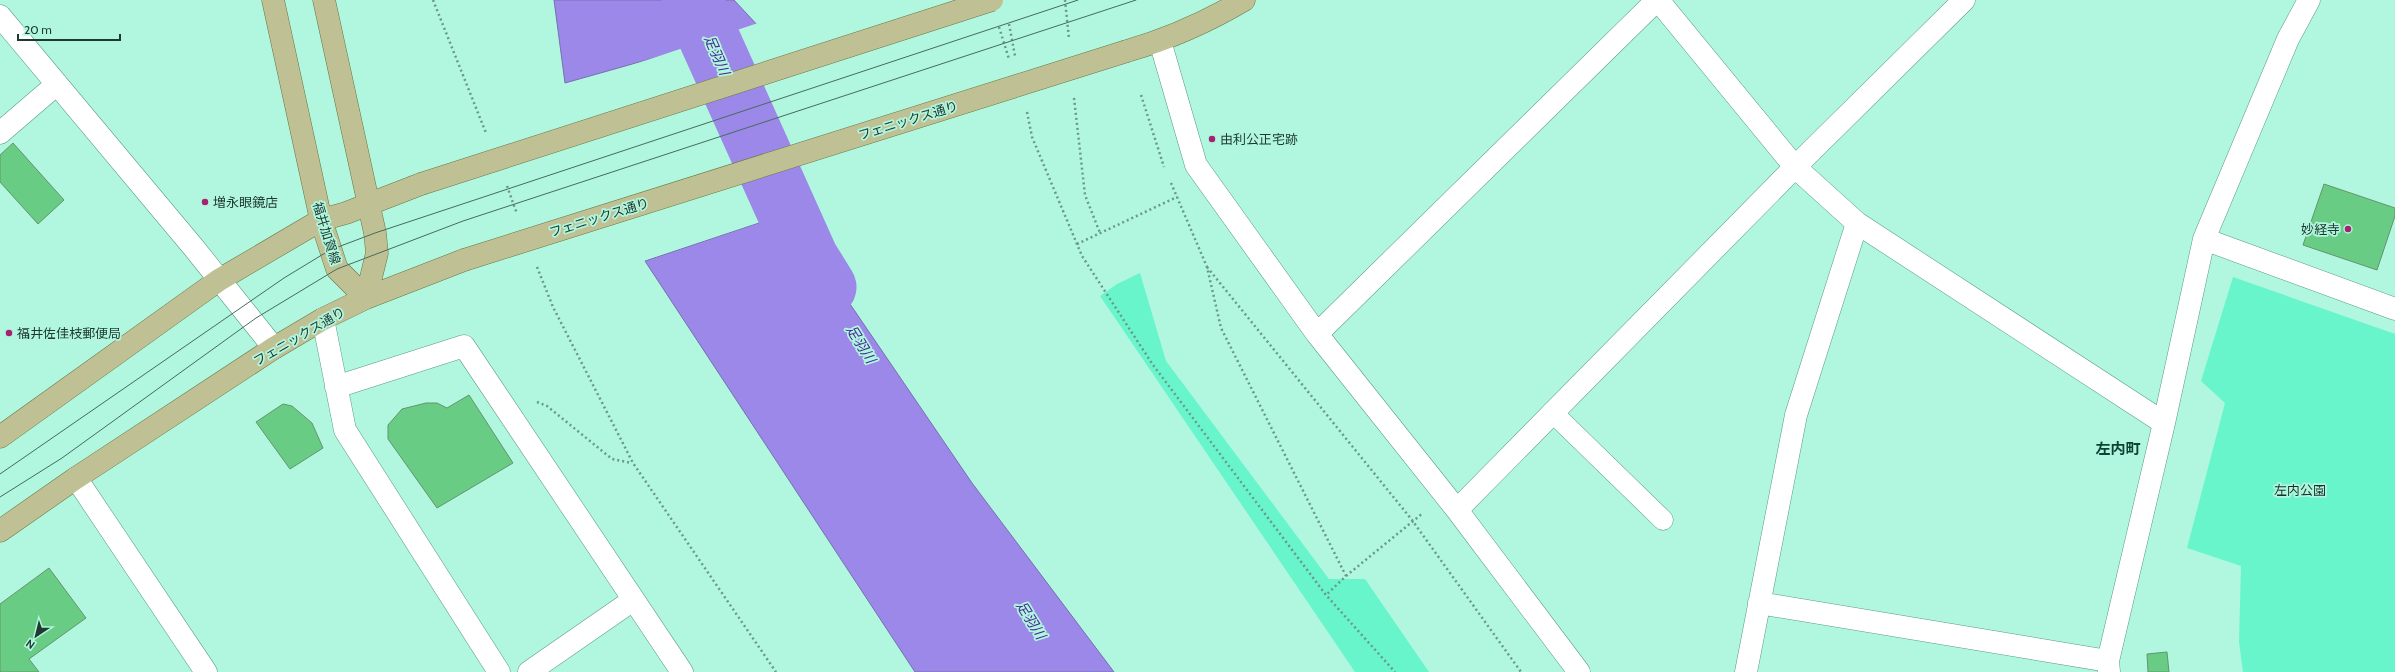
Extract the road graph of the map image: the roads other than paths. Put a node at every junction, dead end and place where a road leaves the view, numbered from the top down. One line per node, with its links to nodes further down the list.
1 (273, 0): 14 (main road, 福井加賀線)
2 (324, 0): 13 (main road)
3 (992, 0): 13 (main road, bridge)
4 (1244, 0): 9 (main road, フェニックス通り)
5 (1657, 0): 12 (street); 21 (street)
6 (1964, 0): 12 (street)
7 (2309, 0): 16 (street)
8 (0, 16): 10 (street)
9 (1160, 41): 18 (main road, フェニックス通り, bridge); 21 (street)
10 (57, 84): 11 (street); 17 (street)
11 (0, 133)
12 (1795, 167): 15 (street); 24 (street)
13 (369, 205): 14 (main road); 18 (main road)
14 (321, 220): 17 (main road); 18 (main road, 福井加賀線)
15 (1857, 223): 25 (street); 32 (street)
16 (2204, 239): 19 (street); 25 (street)
17 (219, 280): 22 (street); 26 (main road)
18 (366, 298): 20 (main road, フェニックス通り)
19 (2395, 309)
20 (323, 319): 22 (main road, フェニックス通り); 23 (street)
21 (1317, 334): 28 (street)
22 (274, 348): 27 (main road, フェニックス通り)
23 (336, 387): 31 (street); 35 (street)
24 (1552, 412): 28 (street); 29 (lane)
25 (2164, 423): 33 (street)
26 (0, 437)
27 (76, 478): 30 (main road, フェニックス通り); 34 (street)
28 (1452, 503): 38 (street)
29 (1663, 520)
30 (0, 532)
31 (632, 600): 36 (street); 37 (street)
32 (1759, 603): 33 (street); 39 (street)
33 (2108, 666)
34 (206, 672)
35 (499, 672)
36 (530, 672)
37 (682, 672)
38 (1579, 672)
39 (1746, 672)

